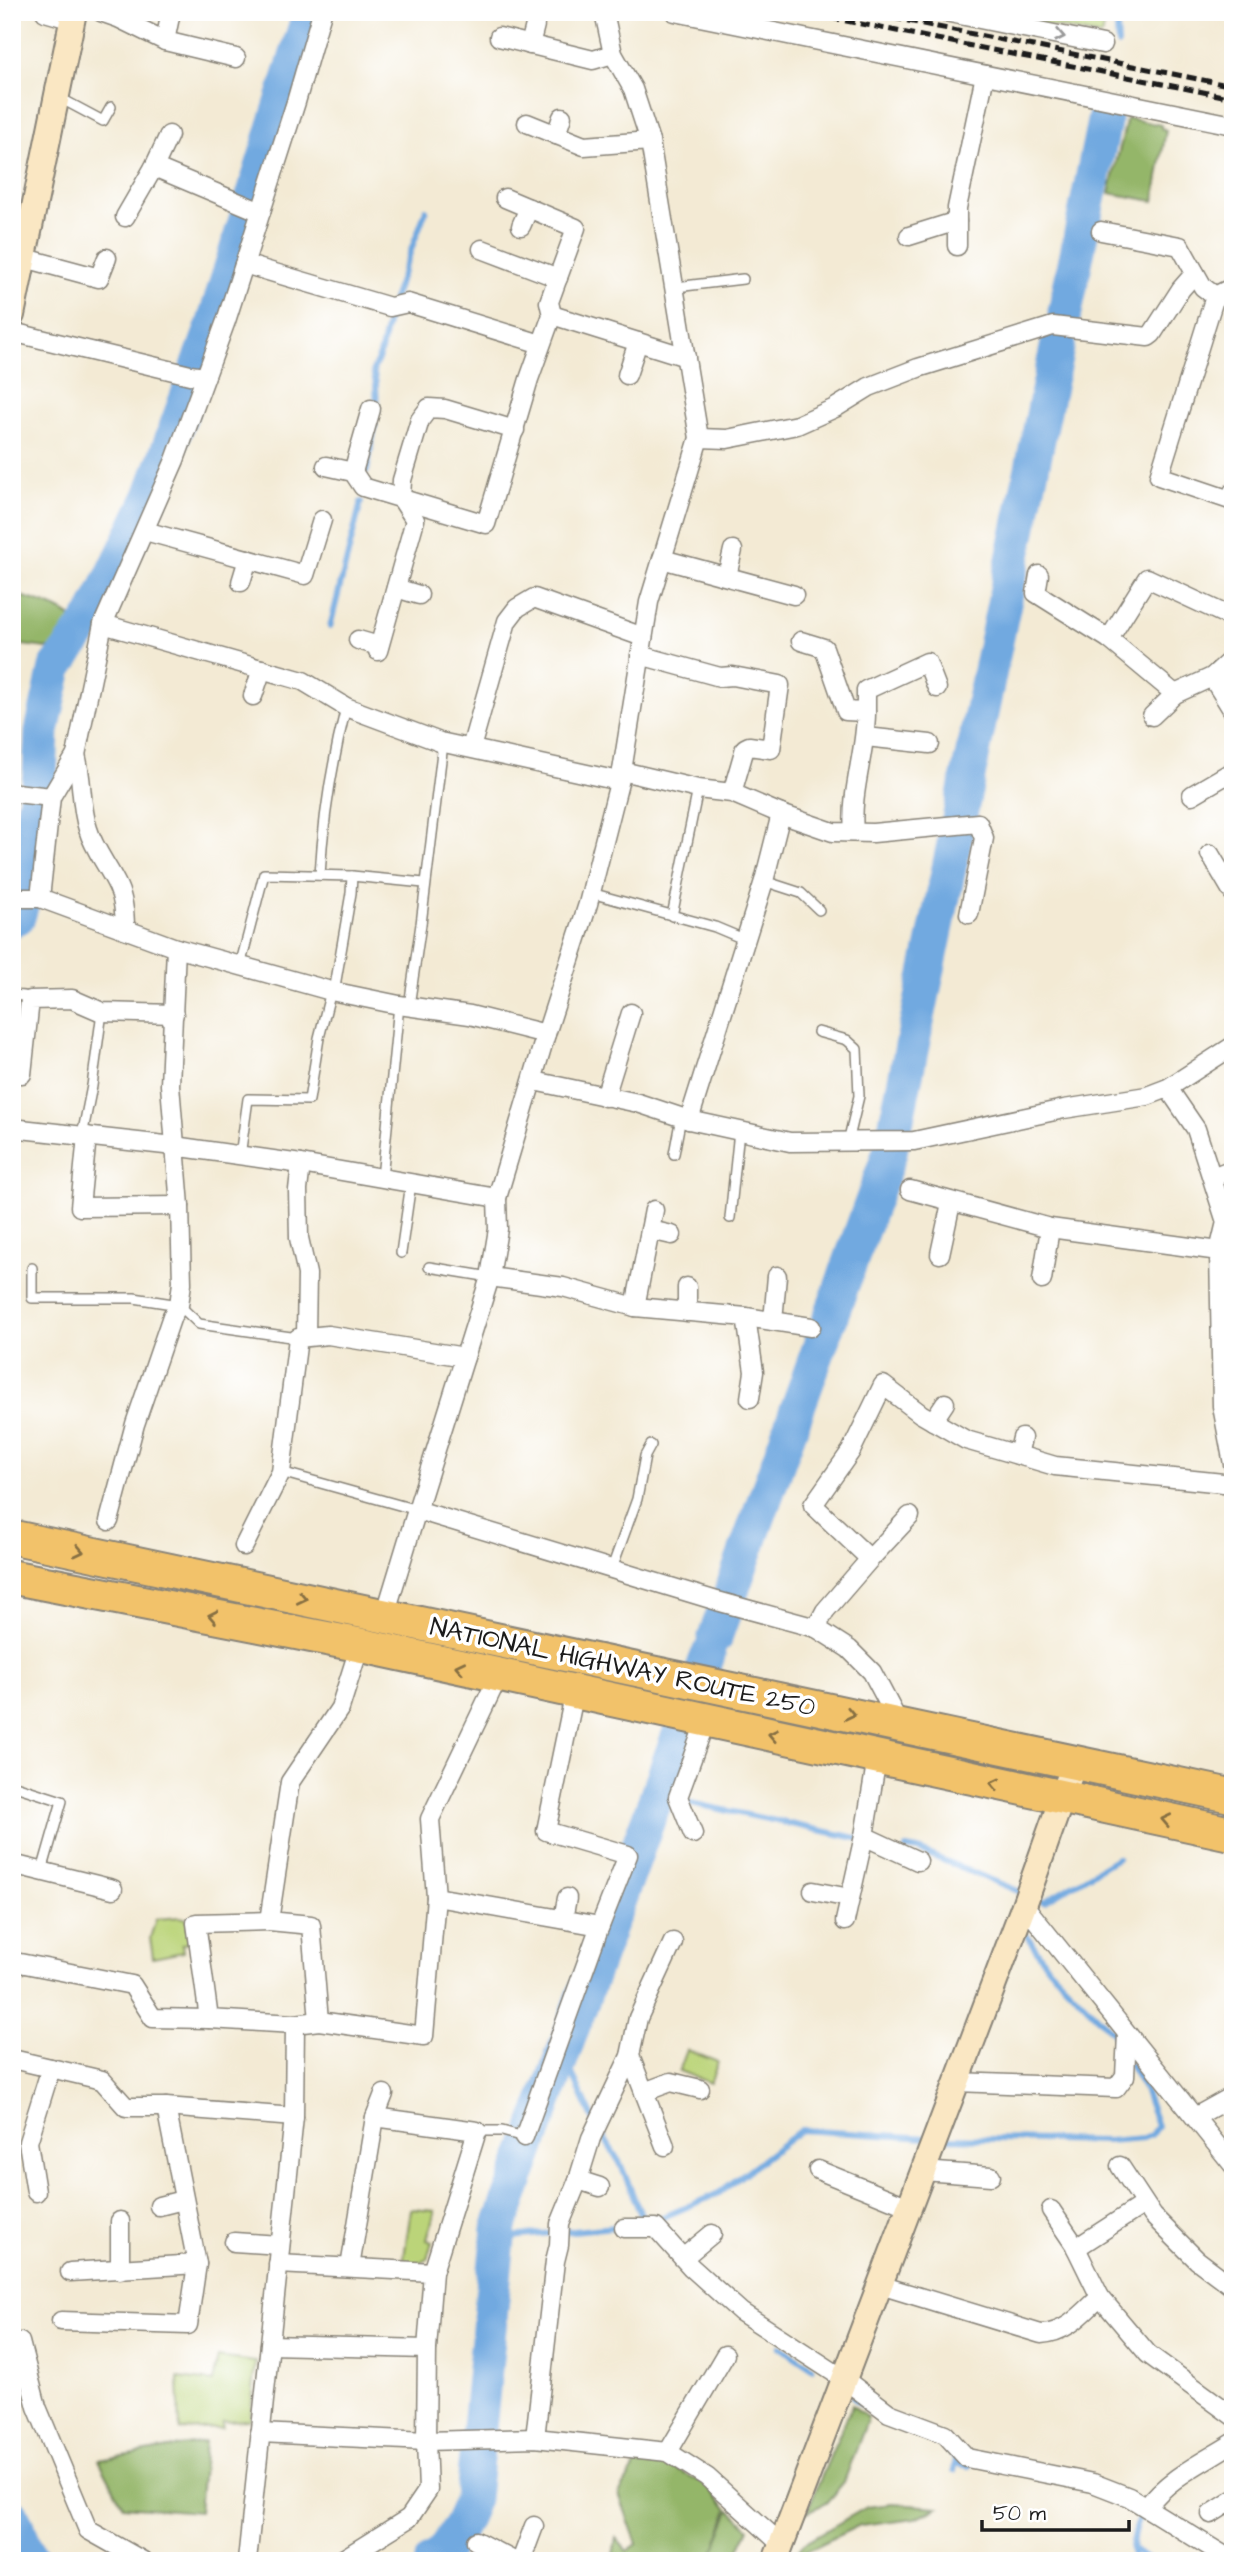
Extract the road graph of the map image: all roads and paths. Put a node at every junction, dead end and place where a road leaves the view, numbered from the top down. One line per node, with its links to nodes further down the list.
1 (45, 12): 8 (street)
2 (101, 12): 11 (street)
3 (171, 12): 11 (street)
4 (322, 12): 28 (street)
5 (604, 12): 14 (street)
6 (675, 12): 16 (street)
7 (946, 12): 12 (street, one-way to 12)
8 (74, 16): 17 (street)
9 (535, 25): 13 (street)
10 (499, 37): 13 (street)
11 (165, 41): 15 (street)
12 (1103, 44)
13 (530, 45): 14 (street)
14 (613, 54): 24 (street)
15 (236, 58)
16 (985, 75): 21 (street); 30 (street)
17 (57, 97): 18 (lane); 36 (street)
18 (111, 107)
19 (562, 117): 23 (street)
20 (527, 123): 23 (street)
21 (1233, 125)
22 (169, 135): 25 (street)
23 (556, 135): 24 (street)
24 (650, 142): 42 (street)
25 (154, 167): 28 (street); 29 (street)
26 (505, 198): 27 (street)
27 (529, 208): 31 (street); 40 (street)
28 (261, 212): 38 (street)
29 (125, 217)
30 (957, 221): 33 (street); 34 (street)
31 (521, 226)
32 (1101, 231): 39 (street)
33 (909, 236)
34 (957, 246)
35 (482, 249): 40 (street)
36 (24, 258): 37 (street); 44 (street)
37 (107, 258)
38 (244, 264): 50 (street); 53 (street)
39 (1195, 273): 45 (street); 56 (street)
40 (558, 278): 47 (street)
41 (743, 279): 42 (lane)
42 (676, 287): 51 (street)
43 (1233, 287): 45 (street)
44 (15, 292): 46 (street)
45 (1215, 296): 59 (street)
46 (12, 315)
47 (552, 315): 49 (street); 50 (street)
48 (12, 332): 53 (street)
49 (638, 342): 51 (street); 52 (street)
50 (541, 344): 55 (street)
51 (686, 357): 56 (street)
52 (627, 375)
53 (205, 377): 62 (street)
54 (371, 409): 58 (street)
55 (515, 429): 60 (street); 60 (street)
56 (699, 438): 65 (street)
57 (326, 466): 58 (street)
58 (353, 472): 60 (street)
59 (1233, 492)
60 (401, 498): 69 (street)
61 (322, 520): 64 (street)
62 (145, 531): 64 (street); 73 (street)
63 (733, 550): 67 (street)
64 (248, 559): 68 (street)
65 (662, 559): 67 (street); 74 (street)
66 (1039, 575): 75 (street)
67 (727, 576): 71 (street)
68 (241, 582)
69 (396, 588): 70 (street); 76 (street)
70 (419, 595)
71 (794, 595)
72 (1233, 618): 75 (street)
73 (103, 624): 80 (street); 93 (street)
74 (643, 637): 78 (street); 92 (street)
75 (1109, 639): 83 (street)
76 (358, 640)
77 (801, 641): 87 (street)
78 (640, 655): 95 (street); 98 (street)
79 (1233, 658): 81 (street)
80 (262, 669): 84 (street); 85 (street)
81 (1212, 677): 83 (street); 86 (street)
82 (937, 688): 87 (street)
83 (1175, 694): 88 (street)
84 (253, 696)
85 (346, 707): 90 (street); 104 (lane)
86 (1233, 711)
87 (866, 712): 89 (street)
88 (1152, 716)
89 (866, 737): 91 (street); 102 (street)
90 (440, 742): 92 (street); 107 (lane)
91 (930, 744)
92 (471, 748): 95 (street)
93 (76, 755): 100 (street); 115 (street)
94 (1233, 771): 99 (street)
95 (620, 776): 96 (street); 109 (street)
96 (698, 789): 98 (street); 114 (lane)
97 (16, 793): 100 (street)
98 (732, 793): 101 (street)
99 (1192, 795)
100 (51, 797): 111 (street)
101 (781, 814): 102 (street); 106 (street)
102 (854, 832): 113 (street)
103 (1210, 854): 108 (street)
104 (320, 875): 105 (lane); 118 (lane)
105 (352, 876): 107 (lane); 119 (lane)
106 (764, 881): 112 (lane); 116 (street)
107 (425, 883): 121 (lane)
108 (1233, 893)
109 (591, 894): 114 (lane); 126 (street)
110 (12, 898): 111 (street)
111 (40, 898): 115 (street)
112 (819, 910)
113 (969, 914)
114 (672, 916): 116 (lane)
115 (125, 929): 117 (street)
116 (746, 940): 132 (street)
117 (176, 948): 118 (street); 124 (street)
118 (240, 966): 119 (street)
119 (332, 992): 121 (street); 139 (lane)
120 (21, 998): 122 (street); 128 (street)
121 (404, 1005): 126 (street); 143 (lane)
122 (102, 1012): 124 (street); 135 (lane)
123 (631, 1013): 131 (street)
124 (174, 1014): 137 (street)
125 (818, 1032): 136 (lane)
126 (546, 1034): 129 (street)
127 (1233, 1046): 130 (street)
128 (12, 1073)
129 (534, 1081): 131 (street); 146 (street)
130 (1168, 1088): 136 (street); 142 (street)
131 (605, 1097): 132 (street)
132 (685, 1118): 134 (street); 138 (lane)
133 (12, 1128): 135 (street)
134 (739, 1131): 136 (street); 150 (lane)
135 (84, 1136): 137 (street); 148 (street)
136 (848, 1142)
137 (174, 1146): 139 (street); 148 (street)
138 (674, 1154)
139 (240, 1156): 140 (street)
140 (301, 1164): 143 (street); 170 (street)
141 (1233, 1169): 142 (street)
142 (1212, 1177): 154 (street)
143 (382, 1178): 144 (street)
144 (411, 1183): 146 (street); 155 (lane)
145 (910, 1190): 147 (street)
146 (497, 1198): 160 (street)
147 (951, 1203): 151 (street); 156 (street)
148 (180, 1206): 164 (street)
149 (654, 1210): 152 (street)
150 (730, 1218)
151 (1051, 1228): 154 (street); 161 (street)
152 (650, 1230): 153 (street); 165 (street)
153 (673, 1235)
154 (1219, 1251): 162 (street)
155 (401, 1254)
156 (940, 1254)
157 (32, 1268): 164 (lane)
158 (429, 1268): 160 (lane)
159 (777, 1276): 168 (street)
160 (489, 1278): 165 (street); 171 (street)
161 (1042, 1280)
162 (1226, 1284): 174 (street)
163 (687, 1287): 166 (street)
164 (179, 1305): 170 (lane); 182 (street)
165 (635, 1307): 166 (street)
166 (687, 1312): 167 (street)
167 (746, 1317): 168 (street); 172 (street)
168 (773, 1321): 169 (street)
169 (811, 1326)
170 (302, 1336): 171 (street); 178 (street)
171 (465, 1357): 180 (street)
172 (750, 1398)
173 (945, 1403): 175 (street)
174 (1227, 1405): 177 (street)
175 (933, 1421): 179 (street); 185 (street)
176 (651, 1445): 186 (lane)
177 (1233, 1464)
178 (281, 1472): 180 (lane); 184 (street)
179 (1233, 1484)
180 (417, 1510): 186 (street); 188 (street)
181 (910, 1516): 185 (street)
182 (109, 1521)
183 (12, 1537): 188 (highway, NATIONAL HIGHWAY ROUTE 250, one-way to 188)
184 (244, 1546)
185 (870, 1559): 189 (street)
186 (612, 1567): 189 (street)
187 (12, 1577): 190 (highway, NATIONAL HIGHWAY ROUTE 250, one-way to 187)
188 (385, 1615): 194 (highway, NATIONAL HIGHWAY ROUTE 250, one-way to 194)
189 (816, 1628): 194 (street)
190 (359, 1645): 191 (highway, NATIONAL HIGHWAY ROUTE 250, one-way to 190); 213 (street)
191 (499, 1675): 192 (highway, NATIONAL HIGHWAY ROUTE 250); 208 (street)
192 (575, 1691): 193 (highway, NATIONAL HIGHWAY ROUTE 250); 215 (street)
193 (692, 1717): 195 (highway, NATIONAL HIGHWAY ROUTE 250, one-way to 193); 200 (street)
194 (900, 1725): 196 (highway, NATIONAL HIGHWAY ROUTE 250)
195 (877, 1758): 199 (highway, NATIONAL HIGHWAY ROUTE 250, one-way to 195); 202 (street)
196 (1075, 1760): 198 (highway, NATIONAL HIGHWAY ROUTE 250); 199 (street)
197 (12, 1785): 205 (lane)
198 (1233, 1796)
199 (1061, 1798): 201 (highway, NATIONAL HIGHWAY ROUTE 250, one-way to 199); 211 (street)
200 (693, 1834)
201 (1233, 1834)
202 (864, 1836): 203 (street); 210 (street)
203 (918, 1861)
204 (12, 1864): 205 (street)
205 (42, 1871): 206 (street)
206 (114, 1889)
207 (813, 1891): 210 (street)
208 (436, 1897): 212 (street); 219 (street)
209 (567, 1898): 212 (street)
210 (850, 1898): 214 (street)
211 (1024, 1905): 221 (street); 225 (street)
212 (563, 1919): 215 (street)
213 (269, 1921): 218 (street); 219 (street)
214 (845, 1921)
215 (600, 1926): 235 (street)
216 (673, 1942): 222 (street)
217 (20, 1963): 218 (street)
218 (209, 2019): 220 (street)
219 (319, 2021): 220 (street)
220 (295, 2024): 231 (street)
221 (1126, 2046): 225 (street); 233 (street)
222 (630, 2056): 227 (street); 242 (street)
223 (12, 2059): 224 (street)
224 (51, 2068): 230 (street); 244 (street)
225 (956, 2082): 240 (street)
226 (700, 2089): 227 (street)
227 (644, 2092): 236 (street)
228 (384, 2094): 232 (street)
229 (1233, 2096): 233 (street)
230 (166, 2107): 231 (street); 245 (street)
231 (295, 2117): 254 (street)
232 (375, 2117): 234 (street); 259 (street)
233 (1195, 2117): 237 (street)
234 (477, 2131): 235 (lane); 262 (street)
235 (524, 2137)
236 (665, 2146)
237 (1233, 2165)
238 (1121, 2166): 246 (street)
239 (818, 2170): 248 (street)
240 (923, 2171): 241 (street); 248 (street)
241 (991, 2176)
242 (578, 2180): 243 (street); 274 (street)
243 (600, 2187)
244 (36, 2192)
245 (183, 2200): 247 (street); 257 (street)
246 (1144, 2204): 255 (street); 264 (street)
247 (159, 2206)
248 (909, 2207): 263 (street)
249 (1051, 2210): 255 (street)
250 (120, 2221): 260 (street)
251 (624, 2228): 256 (street)
252 (712, 2234): 256 (street)
253 (234, 2242): 254 (street)
254 (280, 2245): 258 (street)
255 (1076, 2248): 265 (street)
256 (683, 2258): 271 (street)
257 (197, 2264): 260 (street); 266 (street)
258 (278, 2264): 259 (street); 268 (street)
259 (350, 2267): 262 (street)
260 (120, 2270): 261 (street)
261 (70, 2272)
262 (433, 2272): 269 (street)
263 (880, 2285): 265 (street); 271 (street)
264 (1233, 2287)
265 (1100, 2297): 272 (street)
266 (61, 2321)
267 (20, 2342): 286 (street)
268 (270, 2344): 269 (street); 273 (street)
269 (427, 2349): 275 (street)
270 (725, 2355): 277 (street)
271 (844, 2379): 279 (street); 283 (street)
272 (1233, 2416)
273 (260, 2433): 275 (street); 287 (street)
274 (535, 2438): 275 (street); 277 (street)
275 (426, 2441): 288 (street)
276 (1233, 2443): 279 (street)
277 (668, 2452): 283 (street)
278 (1233, 2500): 280 (street)
279 (1147, 2507): 289 (street)
280 (1211, 2514)
281 (534, 2526): 285 (street)
282 (476, 2541): 285 (street)
283 (778, 2552)
284 (543, 2556): 285 (street)
285 (520, 2558)
286 (143, 2561)
287 (247, 2561)
288 (340, 2561)
289 (1233, 2561)

